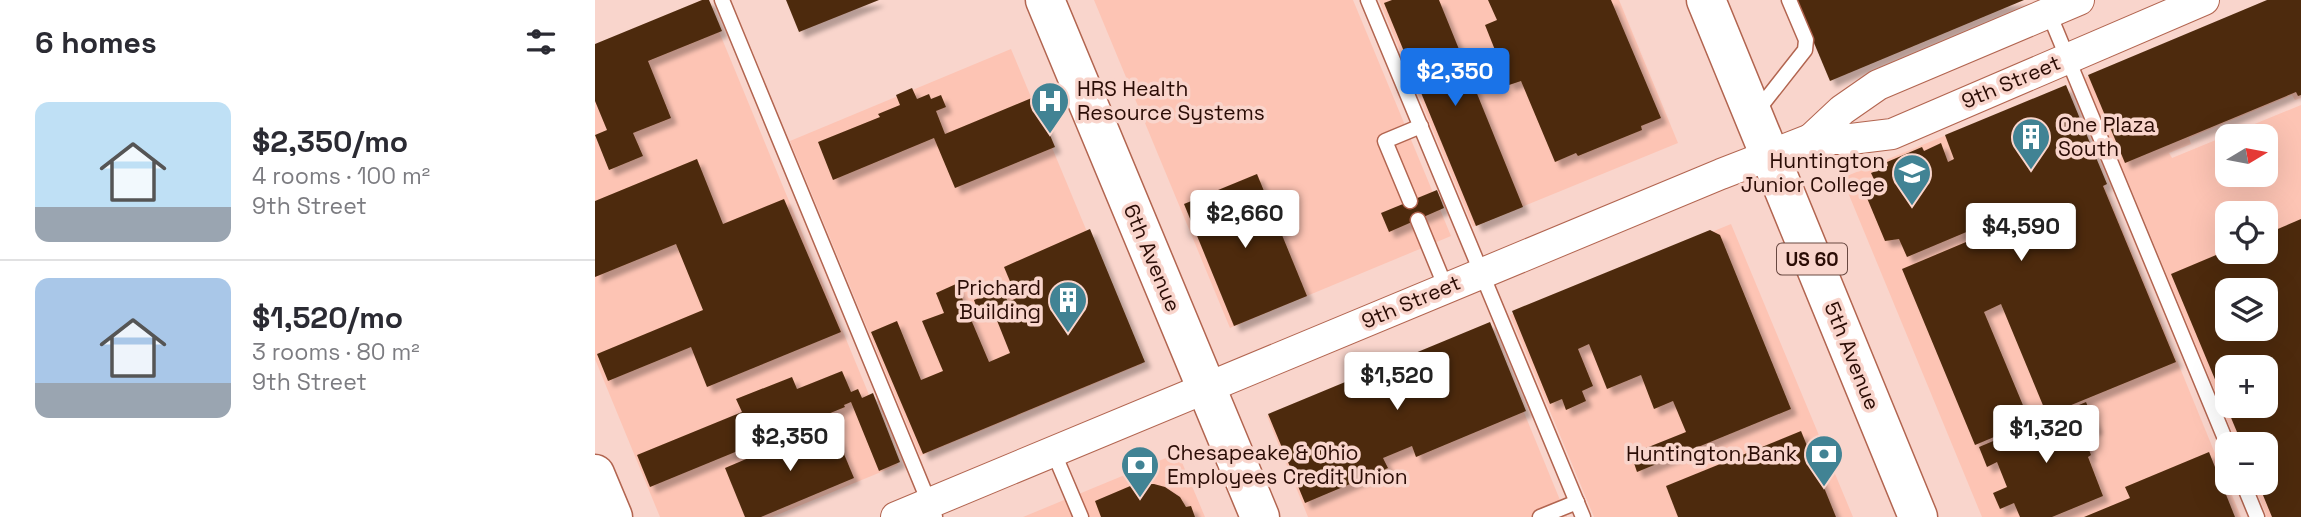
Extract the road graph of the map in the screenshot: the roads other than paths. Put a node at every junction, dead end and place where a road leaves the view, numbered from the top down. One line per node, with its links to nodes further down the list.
1 (722, 0): 24 (lane)
2 (1045, 0): 18 (street, 6th Avenue)
3 (1368, 0): 11 (lane)
4 (1706, 0): 10 (street, 5th Avenue / US 60)
5 (1789, 0): 10 (lane)
6 (2079, 0): 8 (street, 9th Street)
7 (2204, 0): 9 (street, 9th Street)
8 (2046, 6): 9 (lane); 12 (street, 9th Street)
9 (2067, 57): 12 (street, 9th Street); 19 (lane)
10 (1753, 116): 13 (street, 5th Avenue / US 60)
11 (1420, 126): 14 (lane); 16 (lane)
12 (1811, 139): 13 (street, 9th Street)
13 (1770, 155): 16 (street, 9th Street); 31 (street, 5th Avenue / US 60)
14 (1410, 201)
15 (1417, 220): 17 (lane)
16 (1483, 273): 17 (street, 9th Street); 23 (lane)
17 (1446, 288): 18 (street, 9th Street)
18 (1206, 388): 20 (street, 9th Street); 28 (street, 6th Avenue)
19 (2222, 432)
20 (1053, 452): 24 (street, 9th Street); 27 (lane)
21 (595, 474): 25 (street)
22 (2248, 495): 32 (lane)
23 (1577, 502): 29 (lane); 30 (lane)
24 (932, 510): 26 (street, 9th Street)
25 (613, 517)
26 (896, 517)
27 (1081, 517)
28 (1259, 517)
29 (1540, 517)
30 (1583, 517)
31 (1918, 517)
32 (2257, 517)

